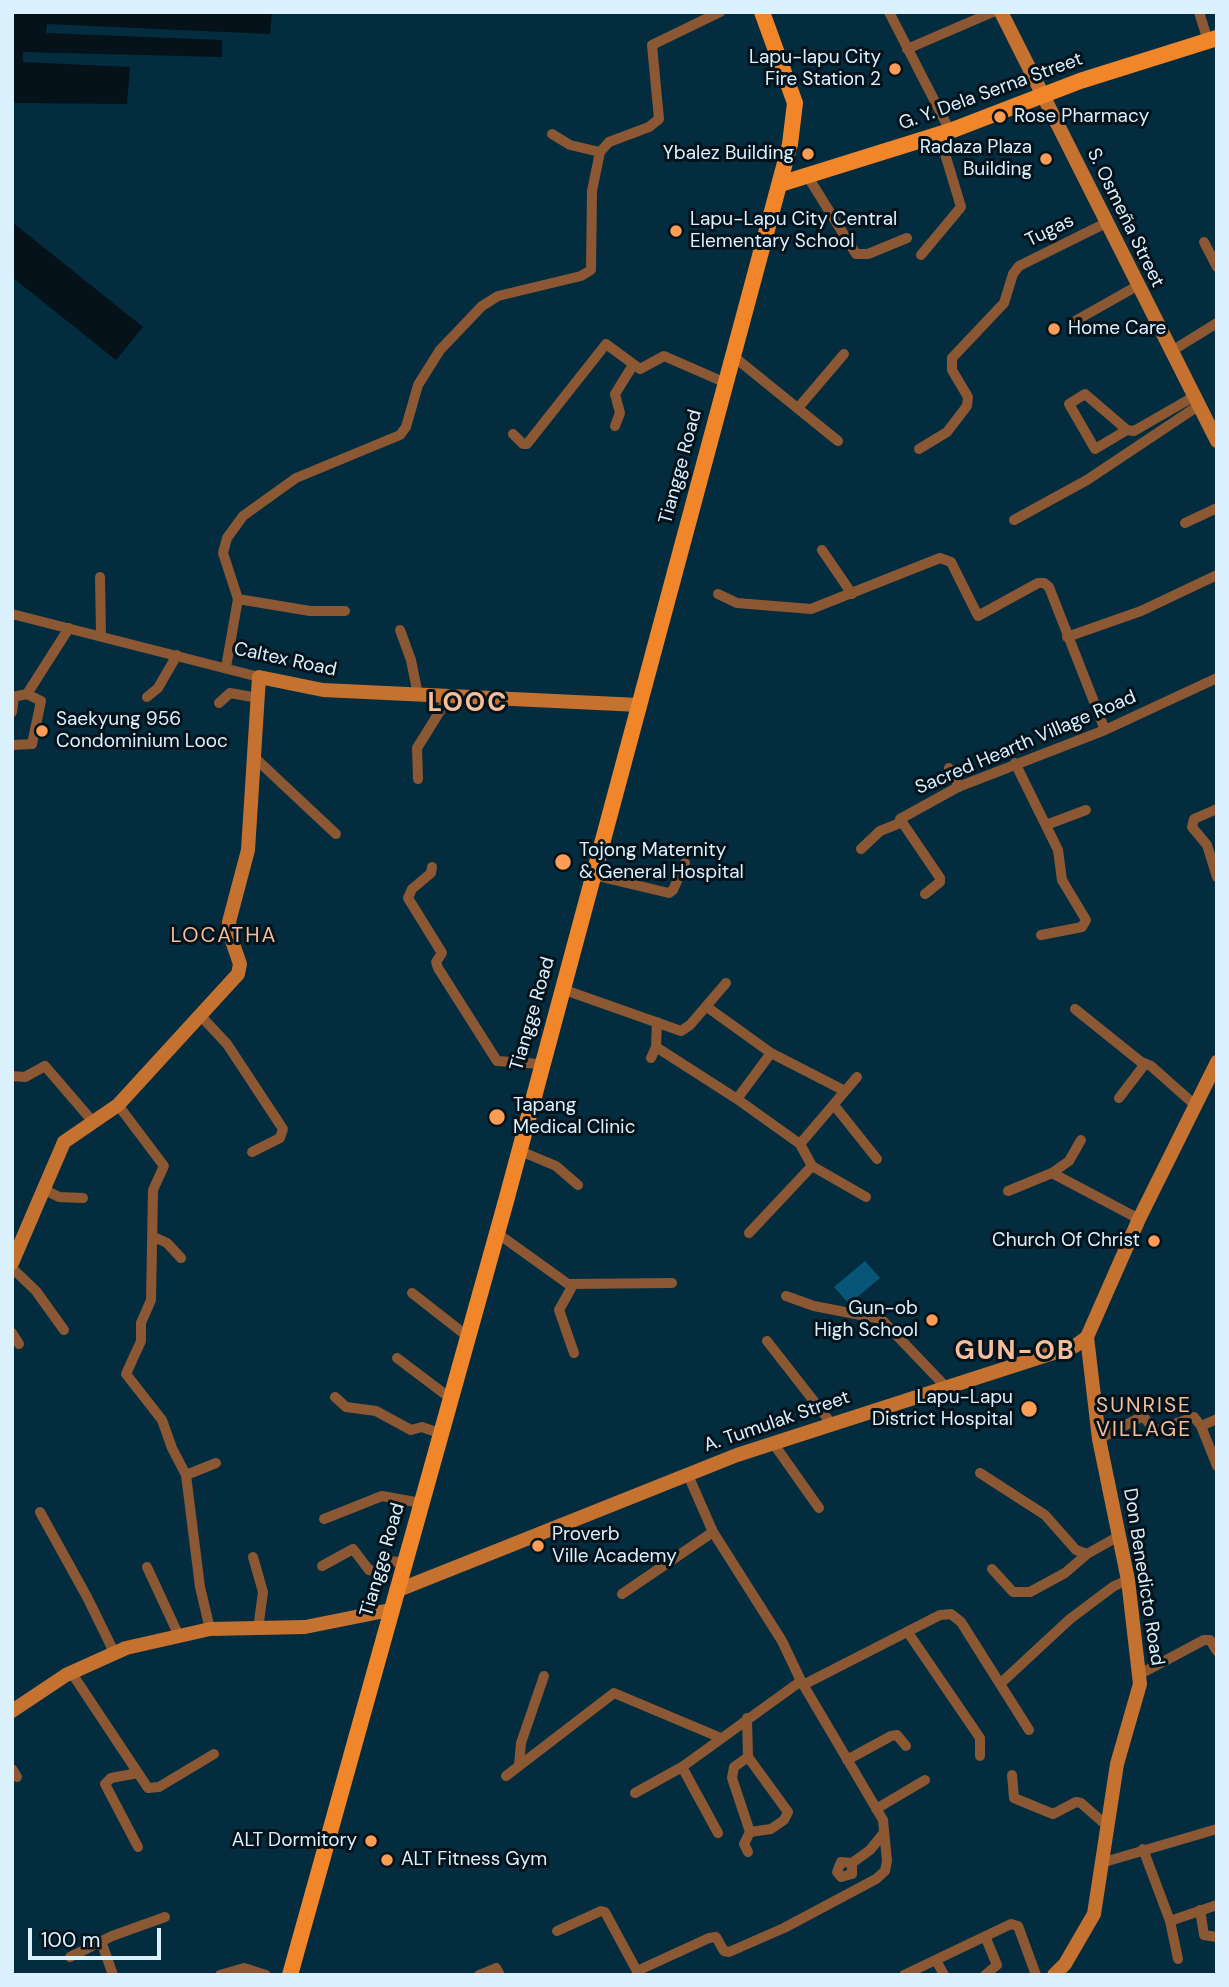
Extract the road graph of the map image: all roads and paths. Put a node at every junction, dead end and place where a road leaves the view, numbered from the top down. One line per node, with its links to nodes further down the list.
1 (720, 12): 12 (street)
2 (762, 12): 14 (main road, Tiangge Road)
3 (889, 12): 8 (street)
4 (993, 12): 8 (street)
5 (1001, 12): 9 (street, S. Osmeña Street)
6 (1199, 12): 7 (street)
7 (1212, 39): 9 (main road, G. Y. Dela Serna Street)
8 (906, 48): 10 (street)
9 (1044, 96): 10 (main road, G. Y. Dela Serna Street); 15 (street, S. Osmeña Street)
10 (945, 132): 13 (main road, G. Y. Dela Serna Street); 18 (street)
11 (552, 134): 12 (street)
12 (600, 152): 44 (street)
13 (808, 177): 14 (main road, G. Y. Dela Serna Street); 16 (street)
14 (780, 184): 25 (main road, Tiangge Road)
15 (1105, 223): 20 (street, S. Osmeña Street); 35 (street, Tugas)
16 (907, 238)
17 (1204, 242): 19 (street)
18 (921, 255)
19 (1217, 267)
20 (1137, 286): 21 (street); 23 (street, S. Osmeña Street)
21 (1075, 321)
22 (1217, 323): 23 (street)
23 (1170, 352): 28 (street, S. Osmeña Street)
24 (844, 354): 29 (street)
25 (733, 356): 27 (main road, Tiangge Road); 29 (street)
26 (634, 365): 27 (street); 30 (street); 32 (street)
27 (726, 383): 62 (main road, Tiangge Road)
28 (1196, 401): 31 (street); 34 (street, S. Osmeña Street); 37 (street)
29 (798, 408): 33 (street)
30 (615, 426)
31 (1127, 430): 31 (street)
32 (513, 434)
33 (838, 441)
34 (1217, 441)
35 (919, 450)
36 (1217, 508): 38 (street)
37 (1014, 520)
38 (1185, 523)
39 (822, 550): 43 (street)
40 (1217, 575): 50 (street)
41 (100, 577): 49 (street)
42 (718, 594): 43 (street)
43 (852, 594): 50 (street)
44 (239, 599): 45 (street); 52 (street)
45 (345, 611)
46 (12, 614): 47 (street, Caltex Road)
47 (69, 628): 49 (street, Caltex Road); 55 (street)
48 (400, 630): 56 (street)
49 (101, 635): 51 (street, Caltex Road)
50 (1067, 637): 64 (street)
51 (177, 655): 52 (street, Caltex Road); 59 (street)
52 (226, 667): 53 (street, Caltex Road)
53 (259, 677): 56 (street, Caltex Road); 60 (street)
54 (1217, 678): 64 (street, Sacred Hearth Village Road)
55 (27, 694): 58 (street); 65 (street)
56 (418, 695): 57 (street, Caltex Road)
57 (450, 695): 62 (street, Caltex Road); 69 (street)
58 (13, 697): 63 (street)
59 (147, 697)
60 (258, 698): 61 (street); 66 (street)
61 (219, 703)
62 (639, 705): 79 (main road, Tiangge Road)
63 (12, 712)
64 (1105, 730): 67 (street, Sacred Hearth Village Road)
65 (12, 745)
66 (254, 758): 75 (street); 87 (street)
67 (1015, 763): 70 (street, Sacred Hearth Village Road); 74 (street)
68 (949, 768): 70 (street)
69 (418, 779)
70 (959, 787): 73 (street, Sacred Hearth Village Road)
71 (1217, 809): 80 (street)
72 (1086, 810): 74 (street)
73 (900, 822): 76 (street, Sacred Hearth Village Road); 81 (street)
74 (1046, 825): 82 (street)
75 (336, 835)
76 (862, 849)
77 (685, 863): 79 (street)
78 (432, 867): 91 (street)
79 (593, 875): 84 (main road, Tiangge Road)
80 (1217, 877)
81 (925, 894)
82 (1041, 935)
83 (726, 983): 85 (street)
84 (562, 989): 88 (street); 91 (main road, Tiangge Road)
85 (707, 1007): 88 (street); 89 (street)
86 (1075, 1009): 92 (street)
87 (200, 1015): 98 (street); 105 (street)
88 (657, 1022): 97 (street)
89 (771, 1053): 95 (street); 97 (street)
90 (1217, 1062): 100 (street)
91 (541, 1064): 104 (main road, Tiangge Road)
92 (1145, 1064): 96 (street); 100 (street)
93 (12, 1076): 101 (street)
94 (857, 1077): 95 (street)
95 (845, 1091): 99 (street)
96 (1119, 1098)
97 (737, 1099): 103 (street)
98 (118, 1105): 101 (street); 117 (street)
99 (834, 1105): 103 (street); 106 (street)
100 (1195, 1105): 114 (street)
101 (94, 1123): 110 (street)
102 (1081, 1140): 108 (street)
103 (800, 1144): 107 (street)
104 (518, 1150): 109 (street); 115 (main road, Tiangge Road)
105 (252, 1152)
106 (877, 1159)
107 (812, 1166): 112 (street); 116 (street)
108 (1052, 1173): 111 (street); 114 (street)
109 (578, 1185)
110 (43, 1189): 113 (street); 119 (street)
111 (1008, 1191)
112 (866, 1197)
113 (83, 1198)
114 (1139, 1219): 128 (street)
115 (496, 1233): 122 (street); 127 (main road, Tiangge Road)
116 (748, 1233)
117 (154, 1237): 118 (street); 145 (street)
118 (181, 1258)
119 (12, 1263)
120 (12, 1268): 125 (street)
121 (672, 1283): 122 (street)
122 (573, 1285): 131 (street)
123 (412, 1293): 127 (street)
124 (786, 1296): 133 (street)
125 (64, 1330)
126 (12, 1333): 130 (street)
127 (467, 1336): 135 (main road, Tiangge Road)
128 (1087, 1337): 133 (street, A. Tumulak Street); 140 (street, Don Benedicto Road)
129 (767, 1341): 137 (street)
130 (19, 1344)
131 (574, 1353)
132 (397, 1358): 135 (street)
133 (946, 1387): 137 (street, A. Tumulak Street)
134 (335, 1397): 139 (street)
135 (450, 1398): 139 (main road, Tiangge Road)
136 (1217, 1419): 138 (street)
137 (831, 1423): 141 (street, A. Tumulak Street)
138 (1201, 1426): 140 (street); 143 (street)
139 (439, 1433): 147 (main road, Tiangge Road)
140 (1099, 1439): 152 (street, Don Benedicto Road)
141 (773, 1443): 146 (street, A. Tumulak Street); 148 (street)
142 (216, 1463): 145 (street)
143 (1217, 1466)
144 (980, 1473): 153 (street)
145 (187, 1475): 163 (street)
146 (688, 1475): 151 (street); 160 (street, A. Tumulak Street)
147 (421, 1503): 150 (street); 155 (main road, Tiangge Road)
148 (819, 1508)
149 (40, 1512): 168 (street)
150 (324, 1519)
151 (713, 1532): 161 (street); 172 (street)
152 (1119, 1536): 153 (street); 159 (street, Don Benedicto Road)
153 (1087, 1554): 158 (street)
154 (253, 1556): 164 (street)
155 (405, 1562): 156 (street); 160 (main road, Tiangge Road)
156 (322, 1566)
157 (147, 1567): 166 (street)
158 (992, 1569)
159 (1128, 1580): 170 (street, Don Benedicto Road); 173 (street)
160 (396, 1591): 162 (main road, Tiangge Road)
161 (622, 1594)
162 (390, 1610): 164 (street); 216 (main road, Tiangge Road)
163 (210, 1629): 164 (street); 166 (street)
164 (258, 1629)
165 (909, 1633): 172 (street); 173 (street); 180 (street)
166 (179, 1636): 168 (street)
167 (1217, 1651): 170 (street)
168 (114, 1653): 169 (street)
169 (71, 1672): 174 (street); 185 (street)
170 (1140, 1674): 191 (street, Don Benedicto Road)
171 (544, 1675): 183 (street)
172 (802, 1683): 175 (street); 182 (street)
173 (1001, 1683): 176 (street)
174 (12, 1711)
175 (747, 1718): 177 (street); 181 (street)
176 (1029, 1730)
177 (721, 1738): 183 (street); 184 (street)
178 (906, 1746): 182 (street)
179 (214, 1754): 185 (street)
180 (980, 1756)
181 (748, 1757): 193 (street); 193 (street)
182 (847, 1760): 190 (street)
183 (519, 1765): 187 (street)
184 (682, 1766): 189 (street); 194 (street)
185 (138, 1773): 196 (street)
186 (1012, 1775): 191 (street)
187 (506, 1776)
188 (925, 1780): 190 (street)
189 (635, 1793)
190 (876, 1809): 195 (street)
191 (1106, 1825): 200 (street, Don Benedicto Road)
192 (1217, 1829): 197 (street)
193 (750, 1832): 198 (street)
194 (718, 1833)
195 (883, 1833): 199 (street); 212 (street)
196 (138, 1847)
197 (1143, 1849): 200 (street); 204 (street)
198 (748, 1852)
199 (852, 1863)
200 (1101, 1863): 223 (street, Don Benedicto Road)
201 (1217, 1905): 202 (street)
202 (1200, 1910): 204 (street); 207 (street)
203 (165, 1917): 208 (street)
204 (1170, 1921): 210 (street)
205 (557, 1931): 212 (street)
206 (985, 1936): 211 (street); 221 (street); 222 (street)
207 (1217, 1937)
208 (101, 1941): 209 (street); 213 (street)
209 (70, 1957)
210 (1178, 1959)
211 (936, 1960): 219 (street); 220 (street)
212 (638, 1973)
213 (113, 1975)
214 (220, 1975): 215 (street)
215 (266, 1975)
216 (290, 1975)
217 (479, 1975): 218 (street)
218 (500, 1975)
219 (904, 1975)
220 (944, 1975)
221 (985, 1975)
222 (1037, 1975)
223 (1054, 1975)

